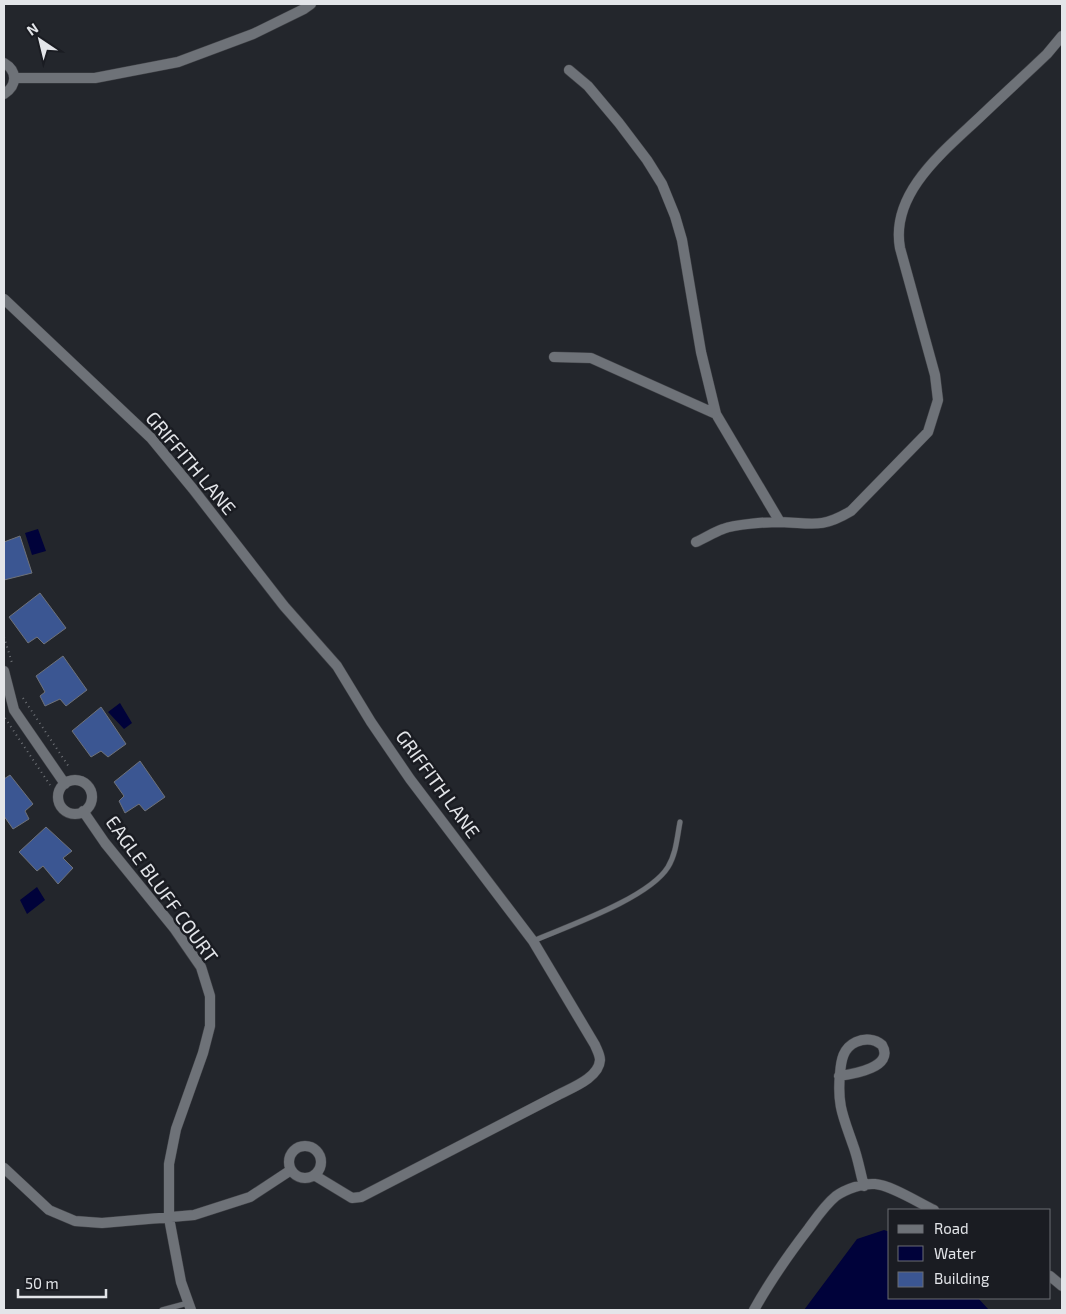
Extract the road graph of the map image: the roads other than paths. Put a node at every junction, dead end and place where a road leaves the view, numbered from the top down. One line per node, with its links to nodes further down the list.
1 (311, 4): 5 (street)
2 (1062, 36): 10 (street)
3 (4, 63): 5 (street)
4 (569, 70): 9 (street)
5 (15, 78): 6 (street)
6 (4, 94)
7 (4, 299): 16 (street, GRIFFITH LANE)
8 (554, 357): 9 (street)
9 (716, 414): 10 (street)
10 (780, 522): 11 (street)
11 (696, 542)
12 (4, 671): 13 (street)
13 (64, 784): 14 (street, EAGLE BLUFF COURT); 14 (street, EAGLE BLUFF COURT)
14 (83, 811): 23 (street, EAGLE BLUFF COURT)
15 (680, 822): 16 (lane)
16 (533, 941): 20 (street, GRIFFITH LANE)
17 (839, 1076): 17 (street); 21 (street)
18 (4, 1168): 23 (street)
19 (291, 1170): 20 (street); 20 (street); 23 (street)
20 (314, 1175)
21 (864, 1186): 22 (street); 28 (street)
22 (932, 1209)
23 (169, 1218): 26 (street, EAGLE BLUFF COURT)
24 (1051, 1277): 25 (street)
25 (1062, 1286)
26 (190, 1307): 27 (lane)
27 (162, 1310)
28 (754, 1310)

